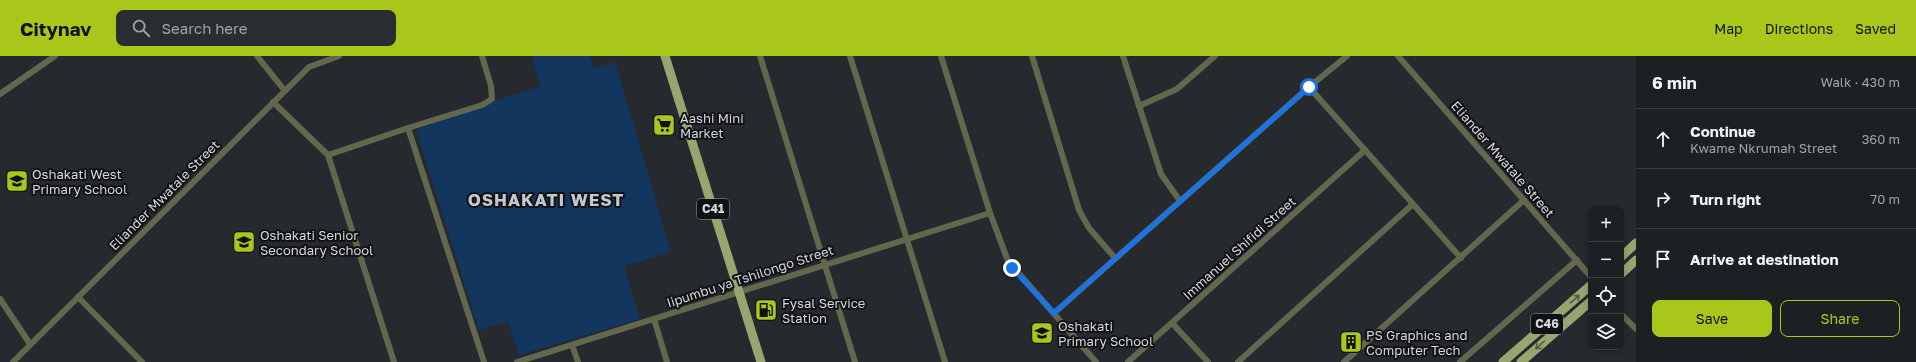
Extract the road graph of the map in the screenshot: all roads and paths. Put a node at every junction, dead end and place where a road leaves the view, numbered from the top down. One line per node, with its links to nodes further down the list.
1 (55, 56): 17 (street)
2 (257, 56): 16 (street)
3 (339, 56): 14 (street, Eliander Mwatale Street)
4 (482, 56): 20 (street)
5 (665, 56): 38 (main road, C41)
6 (760, 56): 34 (street)
7 (850, 56): 27 (street)
8 (941, 56): 26 (street)
9 (1032, 56): 30 (street)
10 (1123, 56): 19 (street)
11 (1215, 56): 19 (street)
12 (1347, 56): 15 (street)
13 (1398, 56): 23 (street, Eliander Mwatale Street)
14 (329, 58): 16 (street, Eliander Mwatale Street)
15 (1309, 87): 21 (street); 24 (street)
16 (285, 91): 18 (street, Eliander Mwatale Street)
17 (0, 94)
18 (273, 102): 22 (street); 39 (street, Eliander Mwatale Street)
19 (1139, 106): 24 (street)
20 (408, 128): 22 (street); 52 (street)
21 (1365, 150): 25 (street); 45 (street, Immanuel Shifidi Street)
22 (328, 155): 51 (street)
23 (1524, 200): 31 (street); 32 (street, Eliander Mwatale Street)
24 (1180, 201): 30 (street)
25 (1414, 204): 31 (street); 62 (street)
26 (990, 213): 27 (street, Iipumbu ya Tshilongo Street); 42 (street)
27 (907, 238): 34 (street, Iipumbu ya Tshilongo Street); 58 (street)
28 (1636, 243): 29 (main road)
29 (1624, 254)
30 (1115, 258): 42 (street)
31 (1460, 258): 63 (street)
32 (1577, 260): 36 (street, Eliander Mwatale Street); 64 (street)
33 (1636, 260): 35 (main road)
34 (824, 264): 38 (street, Iipumbu ya Tshilongo Street); 57 (street)
35 (1624, 271)
36 (1588, 273)
37 (1588, 288): 65 (main road, C46, one-way to 37)
38 (740, 292): 44 (street, Iipumbu ya Tshilongo Street); 56 (main road, C41)
39 (78, 297): 47 (street, Eliander Mwatale Street); 50 (street)
40 (0, 299): 47 (street)
41 (1588, 304): 66 (main road, C46, one-way to 66)
42 (1054, 313): 59 (street)
43 (1624, 317): 46 (street)
44 (654, 319): 48 (street, Iipumbu ya Tshilongo Street); 55 (street)
45 (1172, 323): 60 (street, Immanuel Shifidi Street); 61 (street)
46 (1636, 329)
47 (30, 344): 49 (street, Eliander Mwatale Street)
48 (572, 345): 53 (street, Iipumbu ya Tshilongo Street); 54 (street)
49 (16, 361)
50 (142, 362)
51 (394, 362)
52 (484, 362)
53 (517, 362)
54 (578, 362)
55 (667, 362)
56 (761, 362)
57 (855, 362)
58 (945, 362)
59 (1096, 362)
60 (1128, 362)
61 (1208, 362)
62 (1238, 362)
63 (1344, 362)
64 (1460, 362)
65 (1504, 362)
66 (1522, 362)

